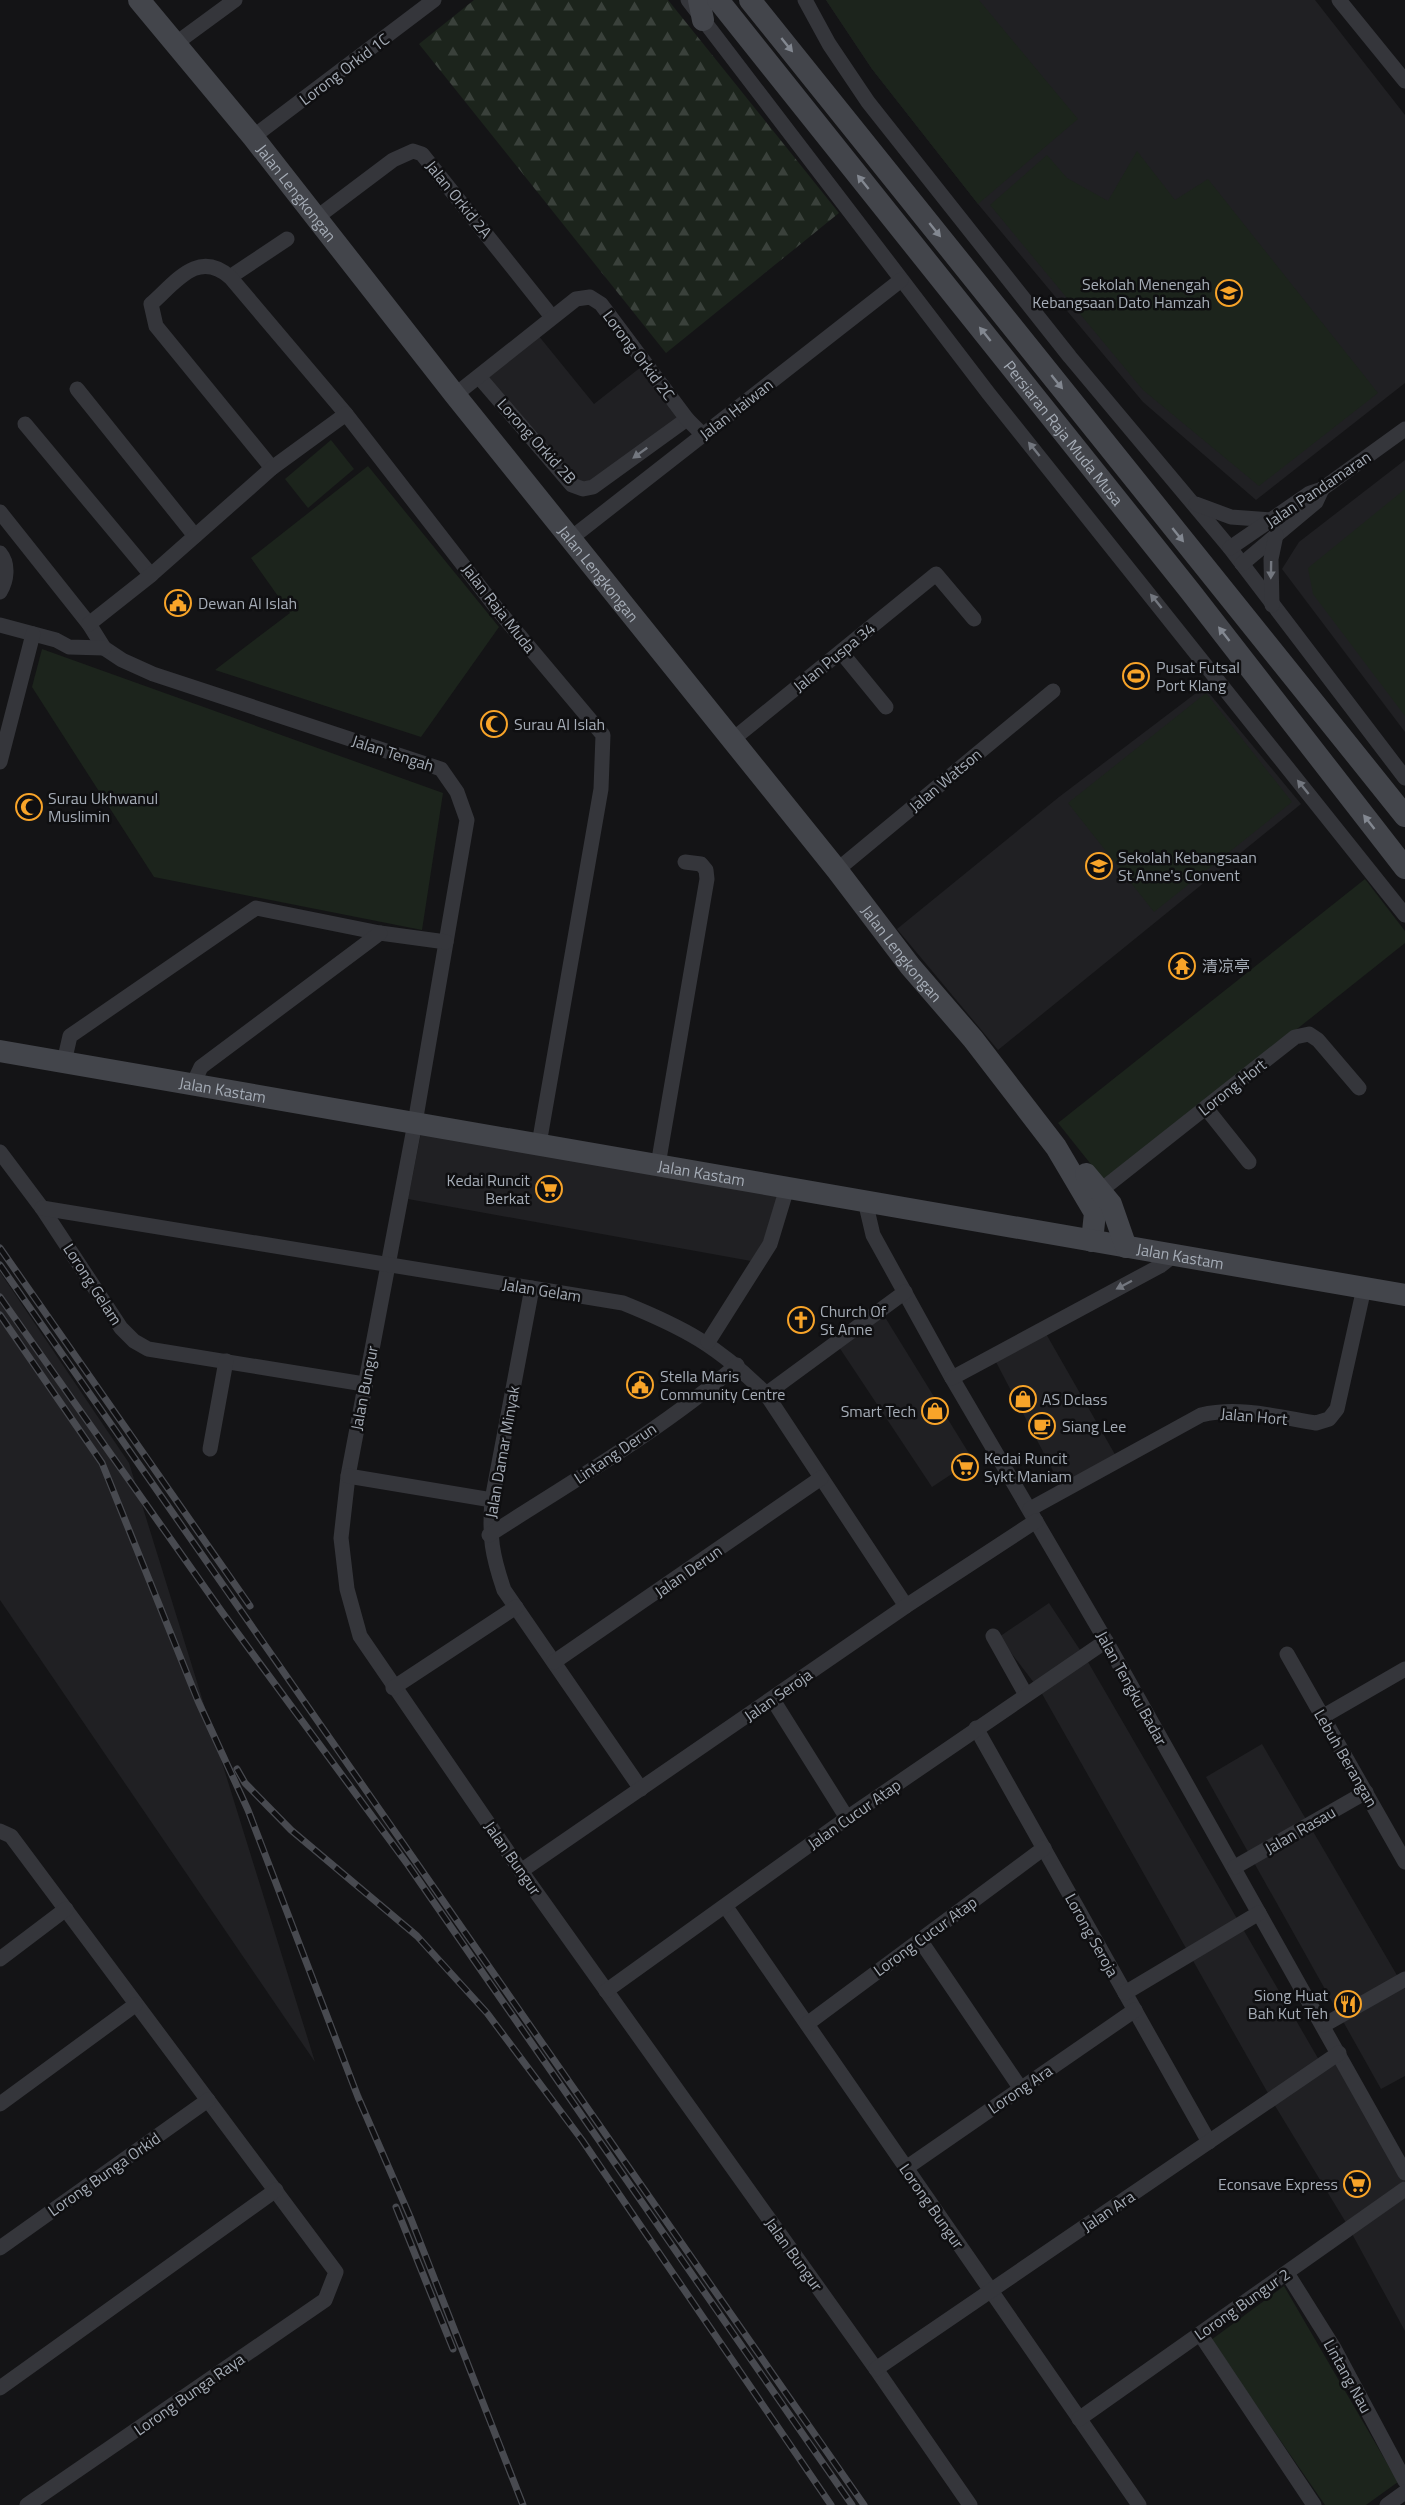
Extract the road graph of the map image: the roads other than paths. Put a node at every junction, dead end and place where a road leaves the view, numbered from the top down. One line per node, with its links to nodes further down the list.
1 (139, 0): 10 (street, Jalan Lengkongan)
2 (235, 0): 10 (street)
3 (434, 0): 12 (street, Lorong Orkid 1C)
4 (688, 0): 9 (street)
5 (718, 0): 53 (street, Persiaran Raja Muda Musa, one-way to 5)
6 (750, 0): 51 (street, Persiaran Raja Muda Musa, one-way to 51)
7 (805, 0): 28 (street)
8 (1339, 0): 11 (street)
9 (701, 10): 16 (street)
10 (175, 44): 12 (street, Jalan Lengkongan)
11 (1405, 81)
12 (253, 137): 13 (street, Jalan Lengkongan)
13 (316, 218): 17 (street, Jalan Orkid 2A); 20 (street, Jalan Lengkongan)
14 (287, 239): 15 (street)
15 (230, 277): 21 (street, Jalan Raja Muda); 26 (street)
16 (901, 280): 25 (street, Jalan Haiwan); 55 (street, one-way to 16)
17 (552, 317): 18 (street, Lorong Orkid 2C); 22 (street, Lorong Orkid 2C)
18 (480, 378): 20 (street, Lorong Orkid 2C); 22 (street, Lorong Orkid 2B, one-way to 18)
19 (77, 389): 32 (street)
20 (455, 395): 33 (street, Jalan Lengkongan)
21 (346, 414): 26 (street); 64 (street, Jalan Raja Muda)
22 (687, 418): 25 (street, Lorong Orkid 2C)
23 (25, 424): 37 (street)
24 (1405, 429): 27 (street, Jalan Pandamaran)
25 (703, 435): 33 (street, Jalan Haiwan)
26 (272, 468): 32 (street)
27 (1322, 489): 30 (street, Jalan Pandamaran); 31 (street)
28 (1193, 503): 30 (street); 34 (street)
29 (0, 512): 41 (street)
30 (1272, 520): 34 (street, Jalan Pandamaran)
31 (1276, 535): 36 (street); 39 (street, one-way to 39)
32 (195, 536): 37 (street)
33 (570, 539): 48 (street, Jalan Lengkongan)
34 (1230, 549): 36 (street)
35 (0, 553): 38 (street)
36 (1242, 564): 39 (street)
37 (151, 575): 41 (street)
38 (0, 592)
39 (1272, 605): 50 (street)
40 (975, 619): 45 (street, Jalan Puspa 34)
41 (89, 624): 44 (street)
42 (0, 626): 43 (street, Jalan Tengah)
43 (33, 634): 44 (street, Jalan Tengah); 49 (street)
44 (104, 648): 57 (street, Jalan Tengah)
45 (841, 652): 47 (street); 48 (street, Jalan Puspa 34)
46 (1053, 691): 54 (street, Jalan Watson)
47 (886, 707)
48 (732, 740): 54 (street, Jalan Lengkongan)
49 (0, 762)
50 (1405, 778)
51 (1405, 816)
52 (685, 862): 68 (street)
53 (1405, 868)
54 (837, 870): 65 (street, Jalan Lengkongan)
55 (1405, 915)
56 (380, 933): 57 (street); 59 (street); 60 (street)
57 (446, 942): 63 (street, Jalan Tengah)
58 (0, 1051): 59 (street, Jalan Kastam)
59 (64, 1062): 60 (street, Jalan Kastam)
60 (192, 1084): 63 (street, Jalan Kastam)
61 (1359, 1088): 62 (street, Lorong Hort)
62 (1206, 1108): 67 (street); 70 (street, Lorong Hort)
63 (415, 1123): 64 (street, Jalan Kastam); 76 (street, Jalan Bungur)
64 (539, 1144): 68 (street, Jalan Kastam)
65 (1056, 1147): 70 (street, Jalan Lengkongan); 73 (street, Jalan Lengkongan)
66 (0, 1152): 72 (street, Lorong Gelam)
67 (1249, 1162)
68 (658, 1165): 69 (street, Jalan Kastam)
69 (787, 1188): 71 (street, Jalan Kastam); 81 (street)
70 (1100, 1191): 74 (street, Jalan Lengkongan)
71 (865, 1201): 73 (street, Jalan Kastam); 79 (street, Jalan Tengku Badar)
72 (42, 1208): 76 (street, Jalan Gelam); 82 (street, Lorong Gelam)
73 (1092, 1241): 74 (street, Jalan Kastam)
74 (1126, 1247): 75 (street, Jalan Kastam)
75 (1174, 1255): 78 (street, Jalan Kastam); 84 (street, one-way to 84)
76 (387, 1265): 77 (street, Jalan Gelam); 85 (street, Jalan Bungur)
77 (532, 1288): 81 (street, Jalan Gelam); 90 (street, Jalan Damar Minyak)
78 (1364, 1288): 80 (street, Jalan Kastam); 91 (street, Jalan Hort)
79 (905, 1292): 84 (street, Jalan Tengku Badar); 86 (street)
80 (1405, 1295)
81 (708, 1342): 83 (street, Jalan Gelam)
82 (226, 1361): 85 (street, Lorong Gelam); 87 (street)
83 (737, 1365): 86 (street, Jalan Gelam); 92 (street, Lintang Derun)
84 (952, 1378): 91 (street, Jalan Tengku Badar)
85 (364, 1384): 88 (street, Jalan Bungur)
86 (766, 1394): 89 (street, Jalan Gelam)
87 (210, 1449)
88 (348, 1476): 90 (street); 100 (street, Jalan Bungur)
89 (820, 1478): 93 (street, Jalan Gelam); 98 (street, Jalan Derun)
90 (492, 1500): 92 (street, Jalan Damar Minyak)
91 (1033, 1515): 93 (street, Jalan Seroja); 96 (street, Jalan Tengku Badar)
92 (489, 1535): 94 (street, Jalan Damar Minyak)
93 (906, 1606): 102 (street, Jalan Seroja)
94 (516, 1607): 98 (street, Jalan Damar Minyak); 100 (street)
95 (993, 1636): 101 (street)
96 (1106, 1641): 101 (street, Jalan Cucur Atap); 111 (street, Jalan Tengku Badar)
97 (1287, 1654): 103 (street, Lebuh Berangan)
98 (554, 1662): 105 (street, Jalan Damar Minyak)
99 (1405, 1669): 103 (street)
100 (393, 1688): 112 (street, Jalan Bungur)
101 (1026, 1695): 104 (street, Jalan Cucur Atap)
102 (773, 1700): 105 (street, Jalan Seroja); 107 (street)
103 (1322, 1717): 106 (street, Lebuh Berangan)
104 (976, 1728): 107 (street, Jalan Cucur Atap); 109 (street, Lorong Seroja)
105 (641, 1789): 112 (street, Jalan Seroja)
106 (1366, 1792): 110 (street, Lebuh Berangan); 111 (street, Jalan Rasau)
107 (847, 1818): 113 (street, Jalan Cucur Atap)
108 (0, 1831): 114 (street)
109 (1044, 1848): 116 (street, Lorong Cucur Atap); 120 (street, Lorong Seroja)
110 (1405, 1862)
111 (1234, 1868): 115 (street, Jalan Tengku Badar)
112 (521, 1871): 119 (street, Jalan Bungur)
113 (726, 1907): 119 (street, Jalan Cucur Atap); 123 (street, Lorong Bungur)
114 (66, 1909): 117 (street); 121 (street)
115 (1259, 1913): 120 (street); 124 (street, Jalan Tengku Badar)
116 (920, 1940): 123 (street, Lorong Cucur Atap); 126 (street)
117 (0, 1959)
118 (1405, 1979): 124 (street)
119 (606, 1991): 138 (street, Jalan Bungur)
120 (1125, 1993): 122 (street, Lorong Seroja)
121 (135, 2005): 127 (street); 128 (street)
122 (1135, 2010): 126 (street, Lorong Ara); 129 (street, Lorong Seroja)
123 (807, 2024): 130 (street, Lorong Bungur)
124 (1324, 2025): 125 (street, Jalan Tengku Badar)
125 (1339, 2053): 129 (street, Jalan Ara); 131 (street, Jalan Tengku Badar)
126 (1021, 2089): 130 (street, Lorong Ara)
127 (208, 2100): 133 (street); 134 (street, Lorong Bunga Orkid)
128 (0, 2104)
129 (1209, 2142): 136 (street, Jalan Ara)
130 (906, 2168): 136 (street, Lorong Bungur)
131 (1405, 2173)
132 (1405, 2189): 135 (street, Lorong Bungur 2)
133 (276, 2190): 139 (street); 143 (street, Lorong Bunga Raya)
134 (0, 2248)
135 (1287, 2273): 137 (street, Lorong Bungur 2); 141 (street, Lintang Nau)
136 (991, 2291): 138 (street, Jalan Ara); 140 (street, Lorong Bungur)
137 (1200, 2334): 140 (street, Lorong Bungur 2); 146 (street)
138 (876, 2369): 144 (street, Jalan Bungur)
139 (0, 2388)
140 (1079, 2419): 145 (street, Lorong Bungur)
141 (1405, 2481)
142 (1405, 2492): 147 (street)
143 (27, 2505)
144 (970, 2505)
145 (1139, 2505)
146 (1314, 2505)
147 (1387, 2505)

